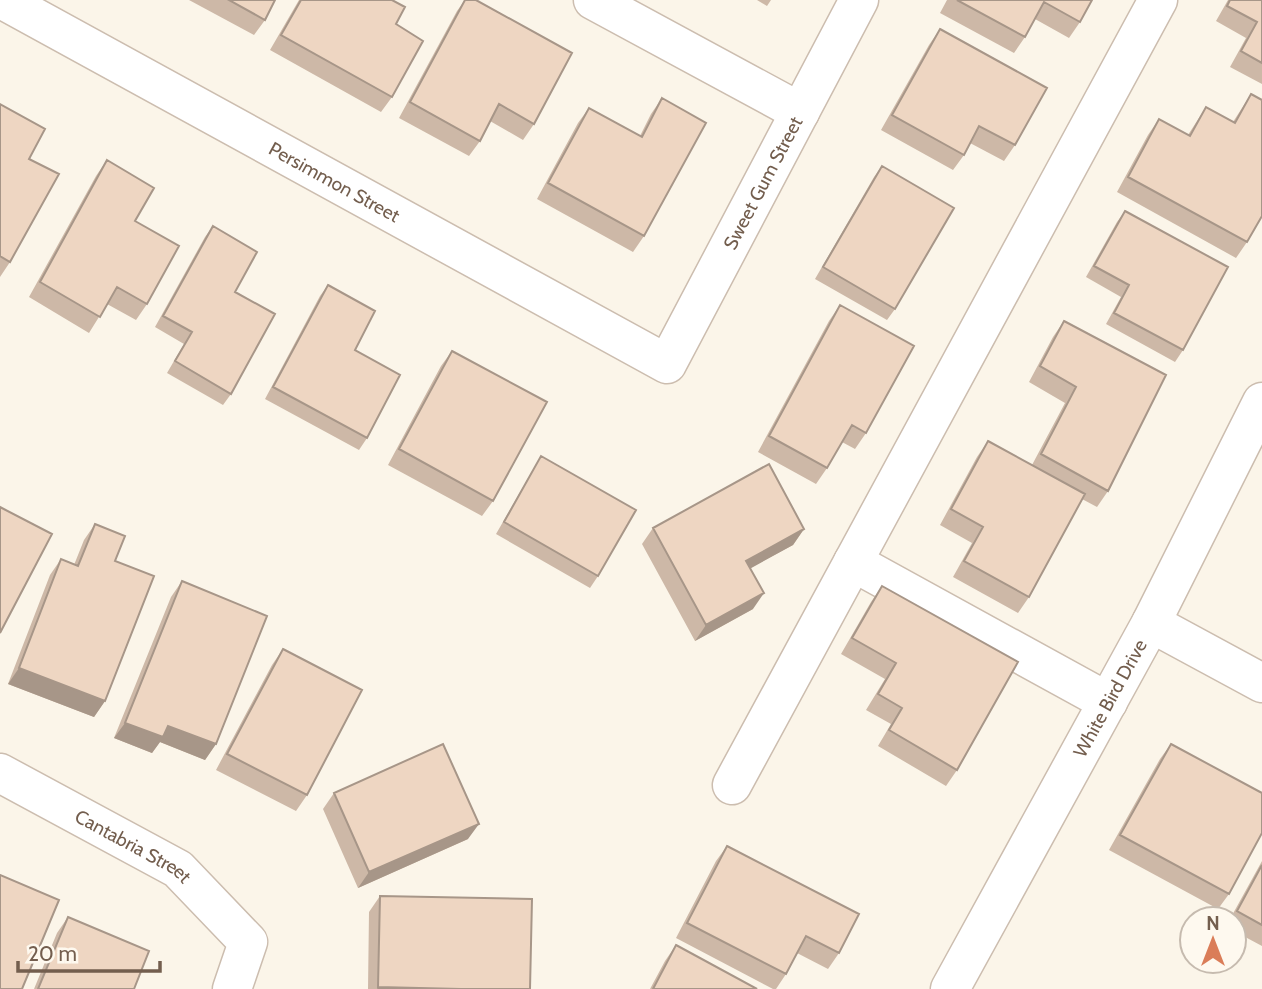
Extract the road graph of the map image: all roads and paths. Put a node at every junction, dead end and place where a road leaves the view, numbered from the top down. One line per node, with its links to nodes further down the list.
1 (3, 0): 6 (street, Persimmon Street)
2 (593, 0): 5 (street)
3 (859, 0): 5 (street, Sweet Gum Street)
4 (1158, 0): 8 (street)
5 (800, 111): 6 (street, Sweet Gum Street)
6 (667, 364)
7 (1262, 402): 9 (street, White Bird Drive)
8 (853, 562): 11 (street); 13 (street)
9 (1151, 623): 10 (street); 11 (street, White Bird Drive)
10 (1262, 683)
11 (1108, 702): 15 (street, White Bird Drive)
12 (0, 773): 14 (street, Cantabria Street)
13 (732, 785)
14 (232, 989)
15 (950, 989)

